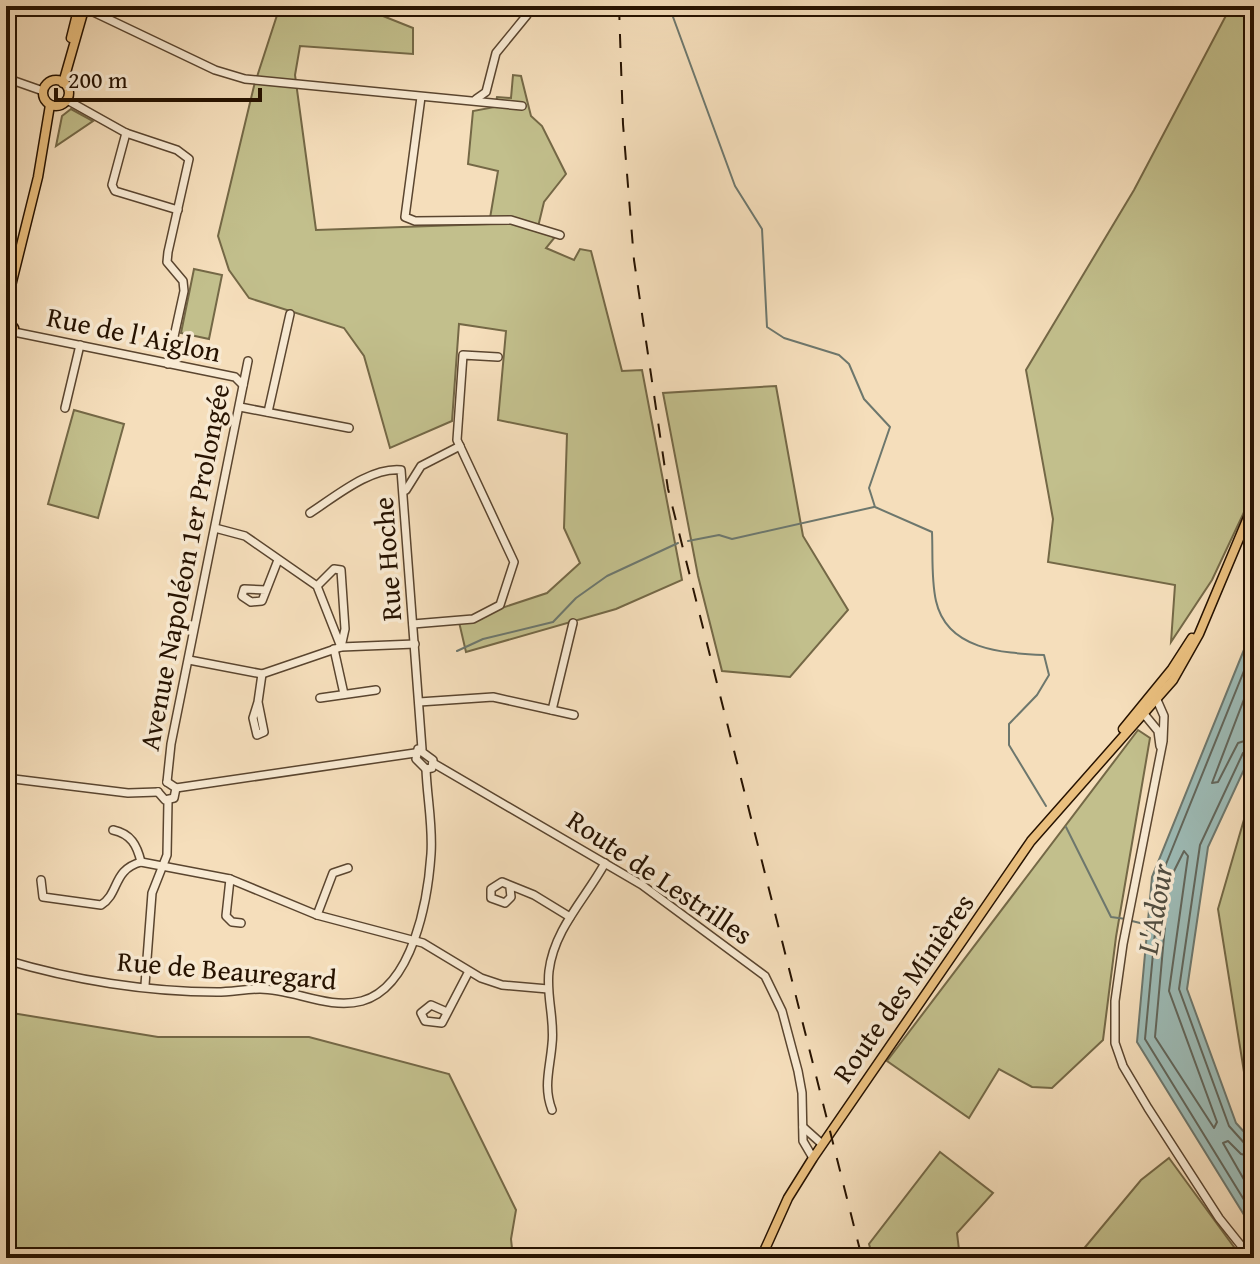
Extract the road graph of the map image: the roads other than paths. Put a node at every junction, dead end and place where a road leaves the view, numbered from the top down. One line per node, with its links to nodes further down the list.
1 (83, 7): 4 (main road); 6 (street)
2 (527, 15): 8 (street)
3 (6, 78): 5 (street)
4 (60, 82): 5 (main road); 7 (main road)
5 (43, 91): 9 (main road)
6 (421, 97): 8 (street); 13 (street)
7 (67, 100): 9 (main road); 11 (street)
8 (474, 100): 10 (street)
9 (54, 106): 14 (main road)
10 (522, 106)
11 (126, 133): 12 (street); 12 (street)
12 (178, 210): 22 (street)
13 (560, 235)
14 (6, 306)
15 (290, 314): 26 (street)
16 (6, 318): 17 (main road)
17 (14, 332): 18 (main road); 19 (street, Rue de l'Aiglon)
18 (6, 342)
19 (80, 345): 22 (street, Rue de l'Aiglon); 25 (street)
20 (498, 357): 28 (street)
21 (248, 361): 23 (street, Avenue Napoléon 1er Prolongée)
22 (168, 364): 23 (street, Rue de l'Aiglon)
23 (243, 385): 24 (street, Avenue Napoléon 1er Prolongée)
24 (240, 407): 26 (street); 32 (street, Avenue Napoléon 1er Prolongée)
25 (65, 408)
26 (268, 412): 27 (street)
27 (349, 428)
28 (460, 446): 29 (street); 38 (street)
29 (405, 492): 31 (street, Rue Hoche); 38 (street, Rue Hoche)
30 (1254, 503): 36 (main road)
31 (310, 513)
32 (215, 528): 33 (street); 41 (street, Avenue Napoléon 1er Prolongée)
33 (278, 560): 34 (street); 35 (street)
34 (317, 586): 40 (street); 40 (street)
35 (266, 590)
36 (1203, 620): 46 (main road); 46 (main road)
37 (573, 623): 49 (street)
38 (413, 624): 39 (street, Rue Hoche)
39 (415, 644): 40 (street); 48 (street, Rue Hoche)
40 (338, 648): 42 (street); 44 (street)
41 (189, 660): 42 (street); 57 (street, Avenue Napoléon 1er Prolongée)
42 (262, 674): 47 (street)
43 (376, 690): 44 (street)
44 (344, 694): 45 (street)
45 (320, 698)
46 (1153, 699): 50 (main road, Route des Minières); 52 (street); 54 (main road, Route des Minières)
47 (258, 702)
48 (419, 702): 49 (street); 53 (street, Rue Hoche)
49 (552, 710): 51 (street)
50 (1144, 714): 52 (street); 54 (main road, Route des Minières)
51 (574, 715)
52 (1160, 749): 83 (street)
53 (418, 751): 55 (street); 58 (street)
54 (1102, 756): 80 (main road, Route des Minières)
55 (430, 766): 63 (street, Route de Lestrilles); 72 (street, Rue de Beauregard)
56 (6, 778): 59 (street)
57 (167, 782): 58 (street); 59 (street)
58 (176, 788): 60 (street)
59 (158, 792): 60 (street)
60 (168, 801): 64 (street)
61 (113, 830): 62 (street)
62 (141, 862): 64 (street); 67 (street)
63 (605, 863): 70 (street); 79 (street, Route de Lestrilles)
64 (164, 865): 66 (street); 75 (street)
65 (348, 868): 69 (street)
66 (230, 879): 69 (street); 71 (street)
67 (41, 880)
68 (510, 888): 70 (street)
69 (317, 915): 72 (street)
70 (570, 917): 76 (street)
71 (241, 923)
72 (414, 940): 74 (street); 75 (street, Rue de Beauregard)
73 (6, 960): 75 (street, Rue de Beauregard)
74 (468, 973): 76 (street); 77 (street)
75 (145, 985)
76 (548, 989): 78 (street)
77 (447, 1012)
78 (552, 1110)
79 (803, 1127): 80 (street); 81 (street, Route de Lestrilles)
80 (822, 1144): 81 (main road, Route des Minières)
81 (813, 1158): 82 (main road, Route des Minières)
82 (761, 1258)
83 (1251, 1258)

